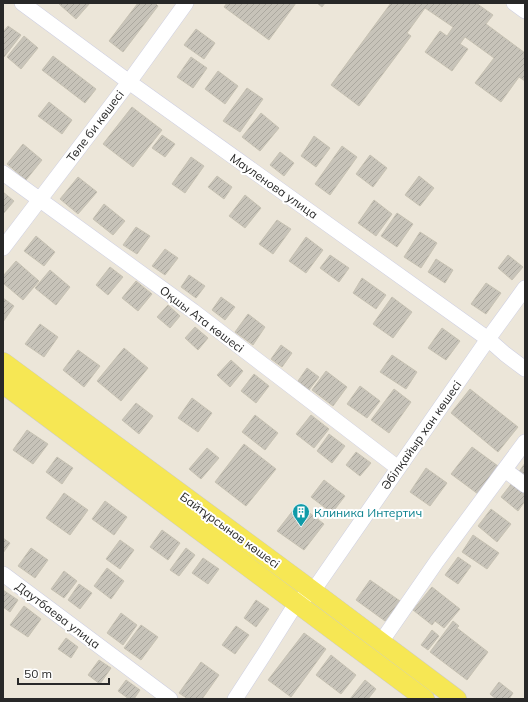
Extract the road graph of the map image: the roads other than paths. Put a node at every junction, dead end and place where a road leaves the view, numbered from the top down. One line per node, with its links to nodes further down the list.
1 (22, 3): 5 (street, Мауленова улица)
2 (186, 3): 5 (street, Төле би көшесі)
3 (514, 3): 4 (street)
4 (525, 11)
5 (129, 82): 7 (street, Төле би көшесі); 10 (street, Мауленова улица)
6 (3, 173): 7 (street, Оқшы Ата көшесі)
7 (39, 200): 8 (street, Төле би көшесі); 15 (street, Оқшы Ата көшесі)
8 (3, 248)
9 (525, 288): 10 (street, Әбілқайыр хан көшесі)
10 (488, 339): 12 (street, Мауленова улица); 15 (street, Әбілқайыр хан көшесі)
11 (3, 362): 19 (main road, Байтұрсынов көшесі)
12 (525, 369)
13 (3, 384): 20 (main road, Байтұрсынов көшесі)
14 (525, 442): 16 (street)
15 (398, 468): 19 (street, Әбілқайыр хан көшесі)
16 (505, 470): 17 (street); 21 (street)
17 (525, 485)
18 (3, 574): 22 (street, Даутбаева улица)
19 (313, 591): 20 (street, Әбілқайыр хан көшесі); 21 (main road, Байтұрсынов көшесі)
20 (297, 602): 23 (street, Әбілқайыр хан көшесі); 24 (main road, Байтұрсынов көшесі)
21 (381, 642): 25 (main road, Байтұрсынов көшесі)
22 (170, 699)
23 (235, 699)
24 (425, 699)
25 (456, 699)

